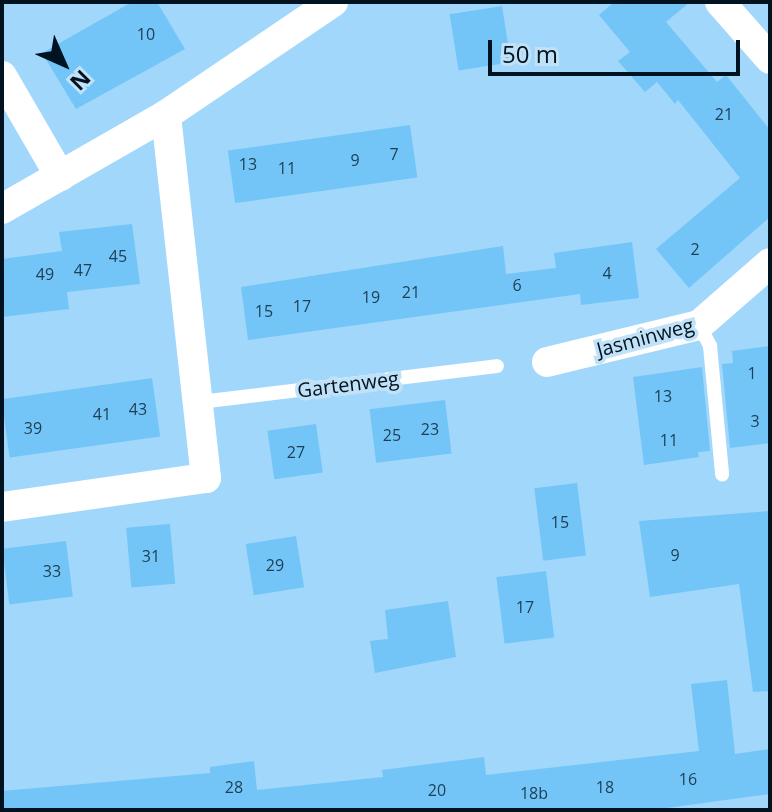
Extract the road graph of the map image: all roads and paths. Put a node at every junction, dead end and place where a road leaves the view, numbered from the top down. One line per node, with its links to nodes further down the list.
1 (333, 2): 3 (street)
2 (720, 2): 4 (street)
3 (292, 13): 6 (street)
4 (770, 59)
5 (2, 76): 7 (street)
6 (166, 115): 7 (street); 13 (street)
7 (60, 176): 8 (street)
8 (2, 209)
9 (770, 263): 10 (street, Jasminweg)
10 (699, 325): 11 (street, Jasminweg); 14 (lane)
11 (547, 362)
12 (497, 366): 13 (lane, Gartenweg)
13 (200, 402): 15 (street)
14 (722, 474)
15 (2, 507)

